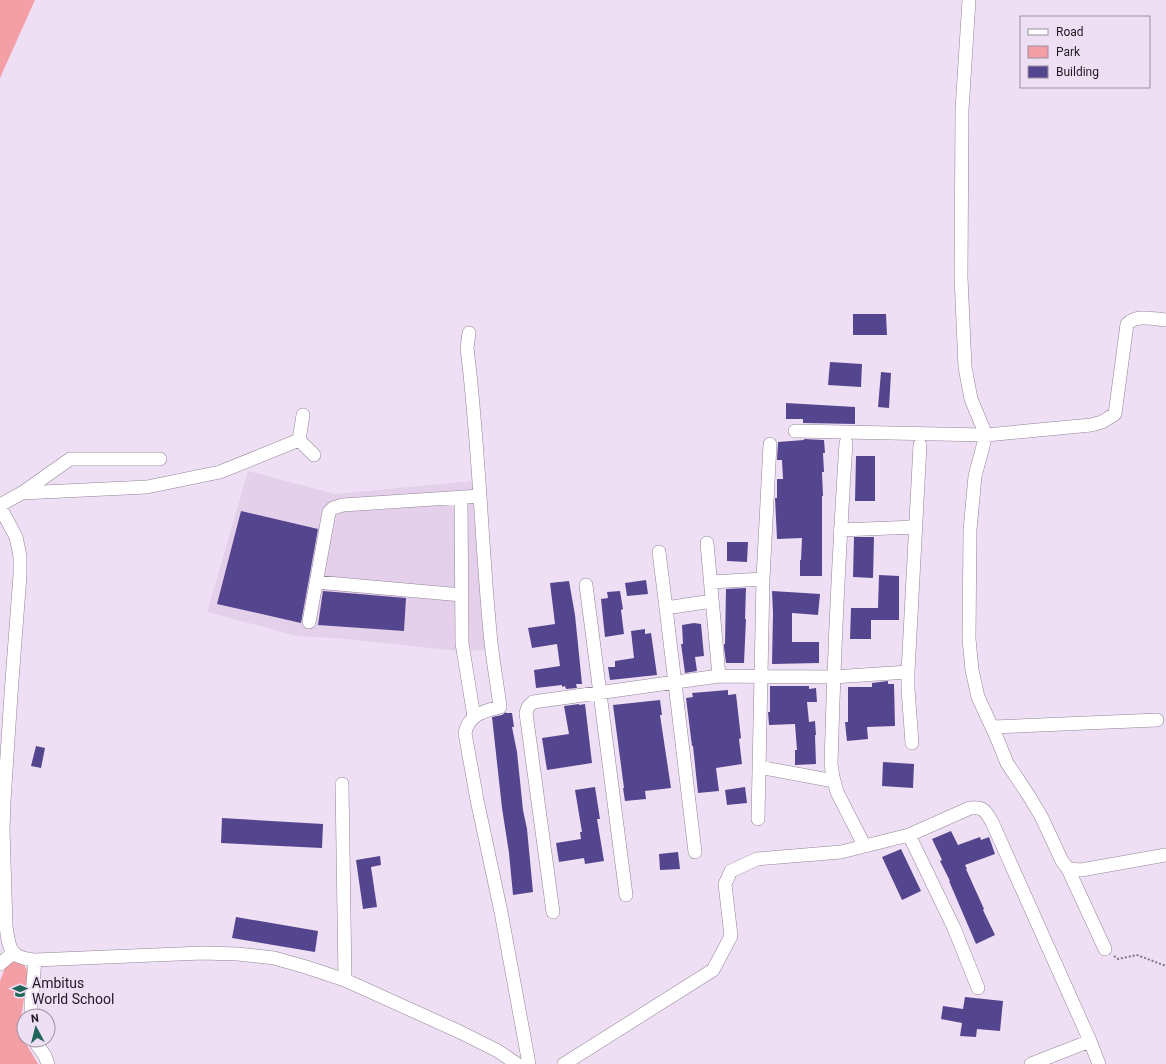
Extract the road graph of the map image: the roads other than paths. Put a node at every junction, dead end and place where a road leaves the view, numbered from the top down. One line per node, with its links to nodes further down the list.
1 (969, 0): 6 (street)
2 (1166, 320): 6 (street)
3 (469, 333): 14 (street)
4 (303, 415): 7 (street)
5 (795, 431): 6 (street)
6 (986, 435): 37 (street)
7 (299, 440): 11 (street); 13 (street)
8 (846, 443): 18 (street)
9 (770, 444): 21 (street)
10 (920, 445): 17 (street)
11 (314, 455)
12 (160, 459): 13 (street)
13 (22, 493): 16 (street)
14 (480, 496): 15 (street); 35 (street)
15 (461, 497): 22 (street); 25 (street)
16 (0, 506): 50 (street)
17 (916, 527): 18 (street); 29 (street)
18 (840, 530): 32 (street)
19 (707, 543): 23 (street)
20 (659, 552): 27 (street)
21 (763, 579): 23 (street); 31 (street)
22 (316, 582): 25 (street); 28 (street)
23 (711, 582): 26 (street)
24 (586, 585): 34 (street)
25 (462, 595): 35 (street)
26 (712, 601): 27 (street); 30 (street)
27 (666, 608): 33 (street)
28 (309, 622)
29 (908, 672): 32 (street); 38 (street)
30 (719, 676): 31 (street); 33 (street)
31 (760, 676): 32 (street); 39 (street)
32 (833, 678): 40 (street)
33 (675, 682): 34 (street); 45 (street)
34 (600, 692): 48 (street); 49 (street)
35 (474, 717): 62 (street)
36 (1157, 720): 37 (street)
37 (992, 727): 47 (street)
38 (912, 743)
39 (759, 767): 40 (street); 42 (street)
40 (834, 781): 44 (street)
41 (342, 784): 55 (street)
42 (758, 819)
43 (909, 835): 44 (street); 56 (street); 58 (street)
44 (864, 846): 63 (street)
45 (695, 852)
46 (1166, 855): 47 (street)
47 (1068, 869): 51 (street)
48 (626, 894)
49 (554, 912)
50 (3, 926): 52 (street)
51 (1105, 949)
52 (12, 952): 53 (street); 54 (street)
53 (35, 960): 55 (street); 57 (street)
54 (0, 964)
55 (345, 980): 61 (street)
56 (978, 988)
57 (31, 1008)
58 (1090, 1041): 64 (street); 65 (street)
59 (40, 1048): 60 (street)
60 (48, 1064)
61 (518, 1064)
62 (529, 1064)
63 (564, 1064)
64 (1031, 1064)
65 (1099, 1064)

